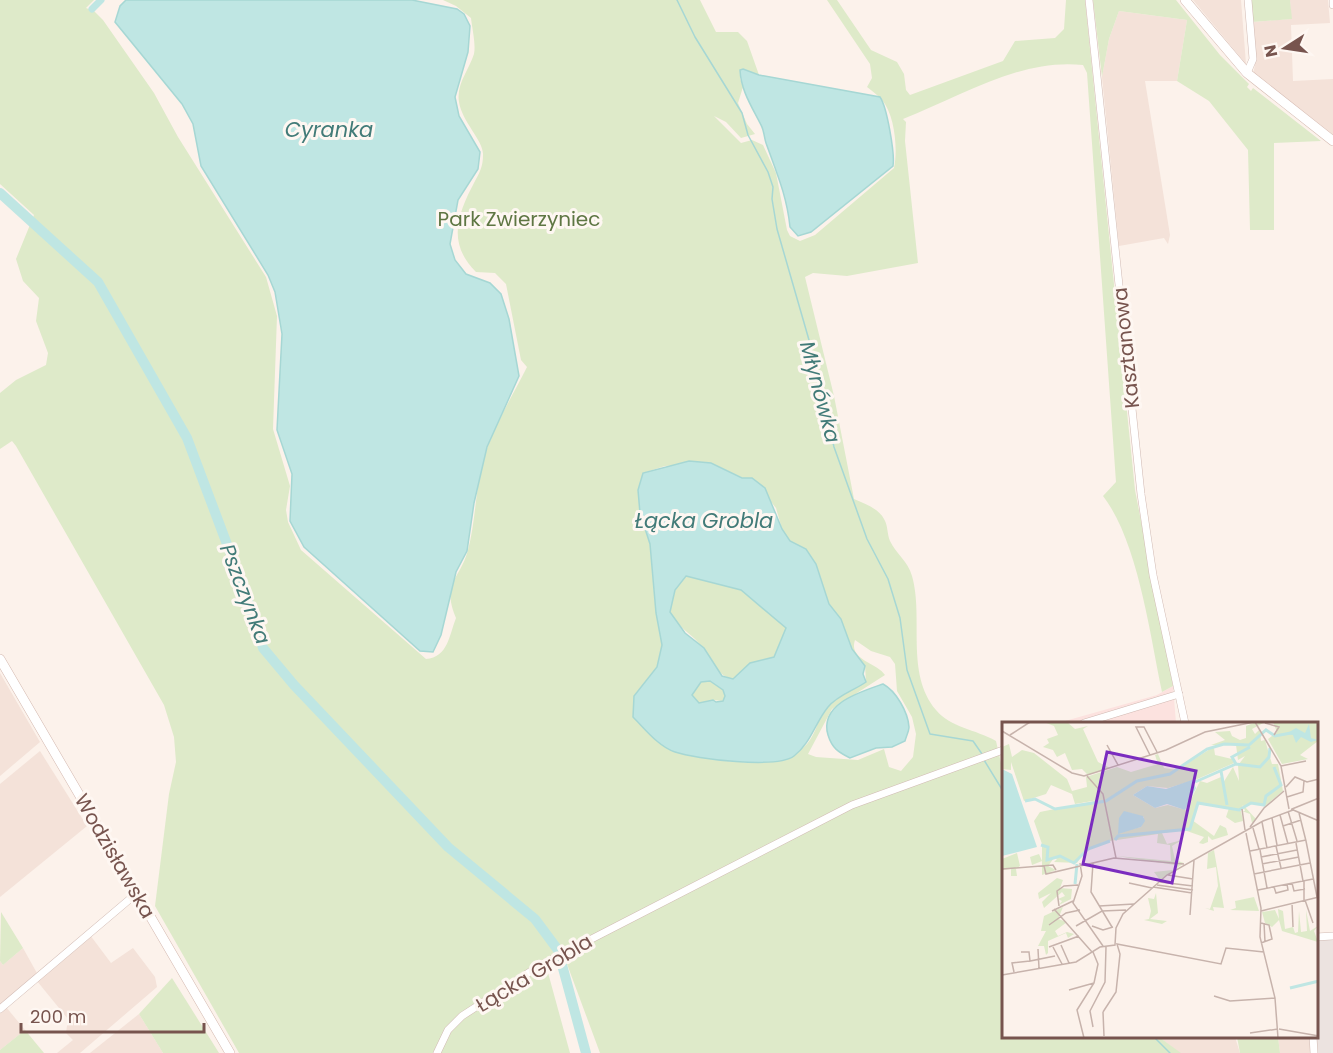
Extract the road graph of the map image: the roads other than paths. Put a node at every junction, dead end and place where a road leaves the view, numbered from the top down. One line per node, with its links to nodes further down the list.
1 (1089, 0): 9 (street, Kasztanowa)
2 (1185, 0): 6 (main road)
3 (1248, 0): 6 (street)
4 (1333, 0): 5 (street)
5 (1333, 5)
6 (1247, 73): 7 (main road)
7 (1333, 141)
8 (0, 659): 13 (main road, Wodzisławska)
9 (1179, 694): 10 (street); 11 (street, Kasztanowa)
10 (1087, 722)
11 (1185, 722)
12 (1002, 750): 19 (street, Łącka Grobla)
13 (137, 893): 16 (street); 18 (main road, Wodzisławska)
14 (1333, 936): 15 (street)
15 (1318, 937)
16 (0, 1009)
17 (1313, 1038): 20 (street)
18 (230, 1053)
19 (437, 1053)
20 (1314, 1053)

